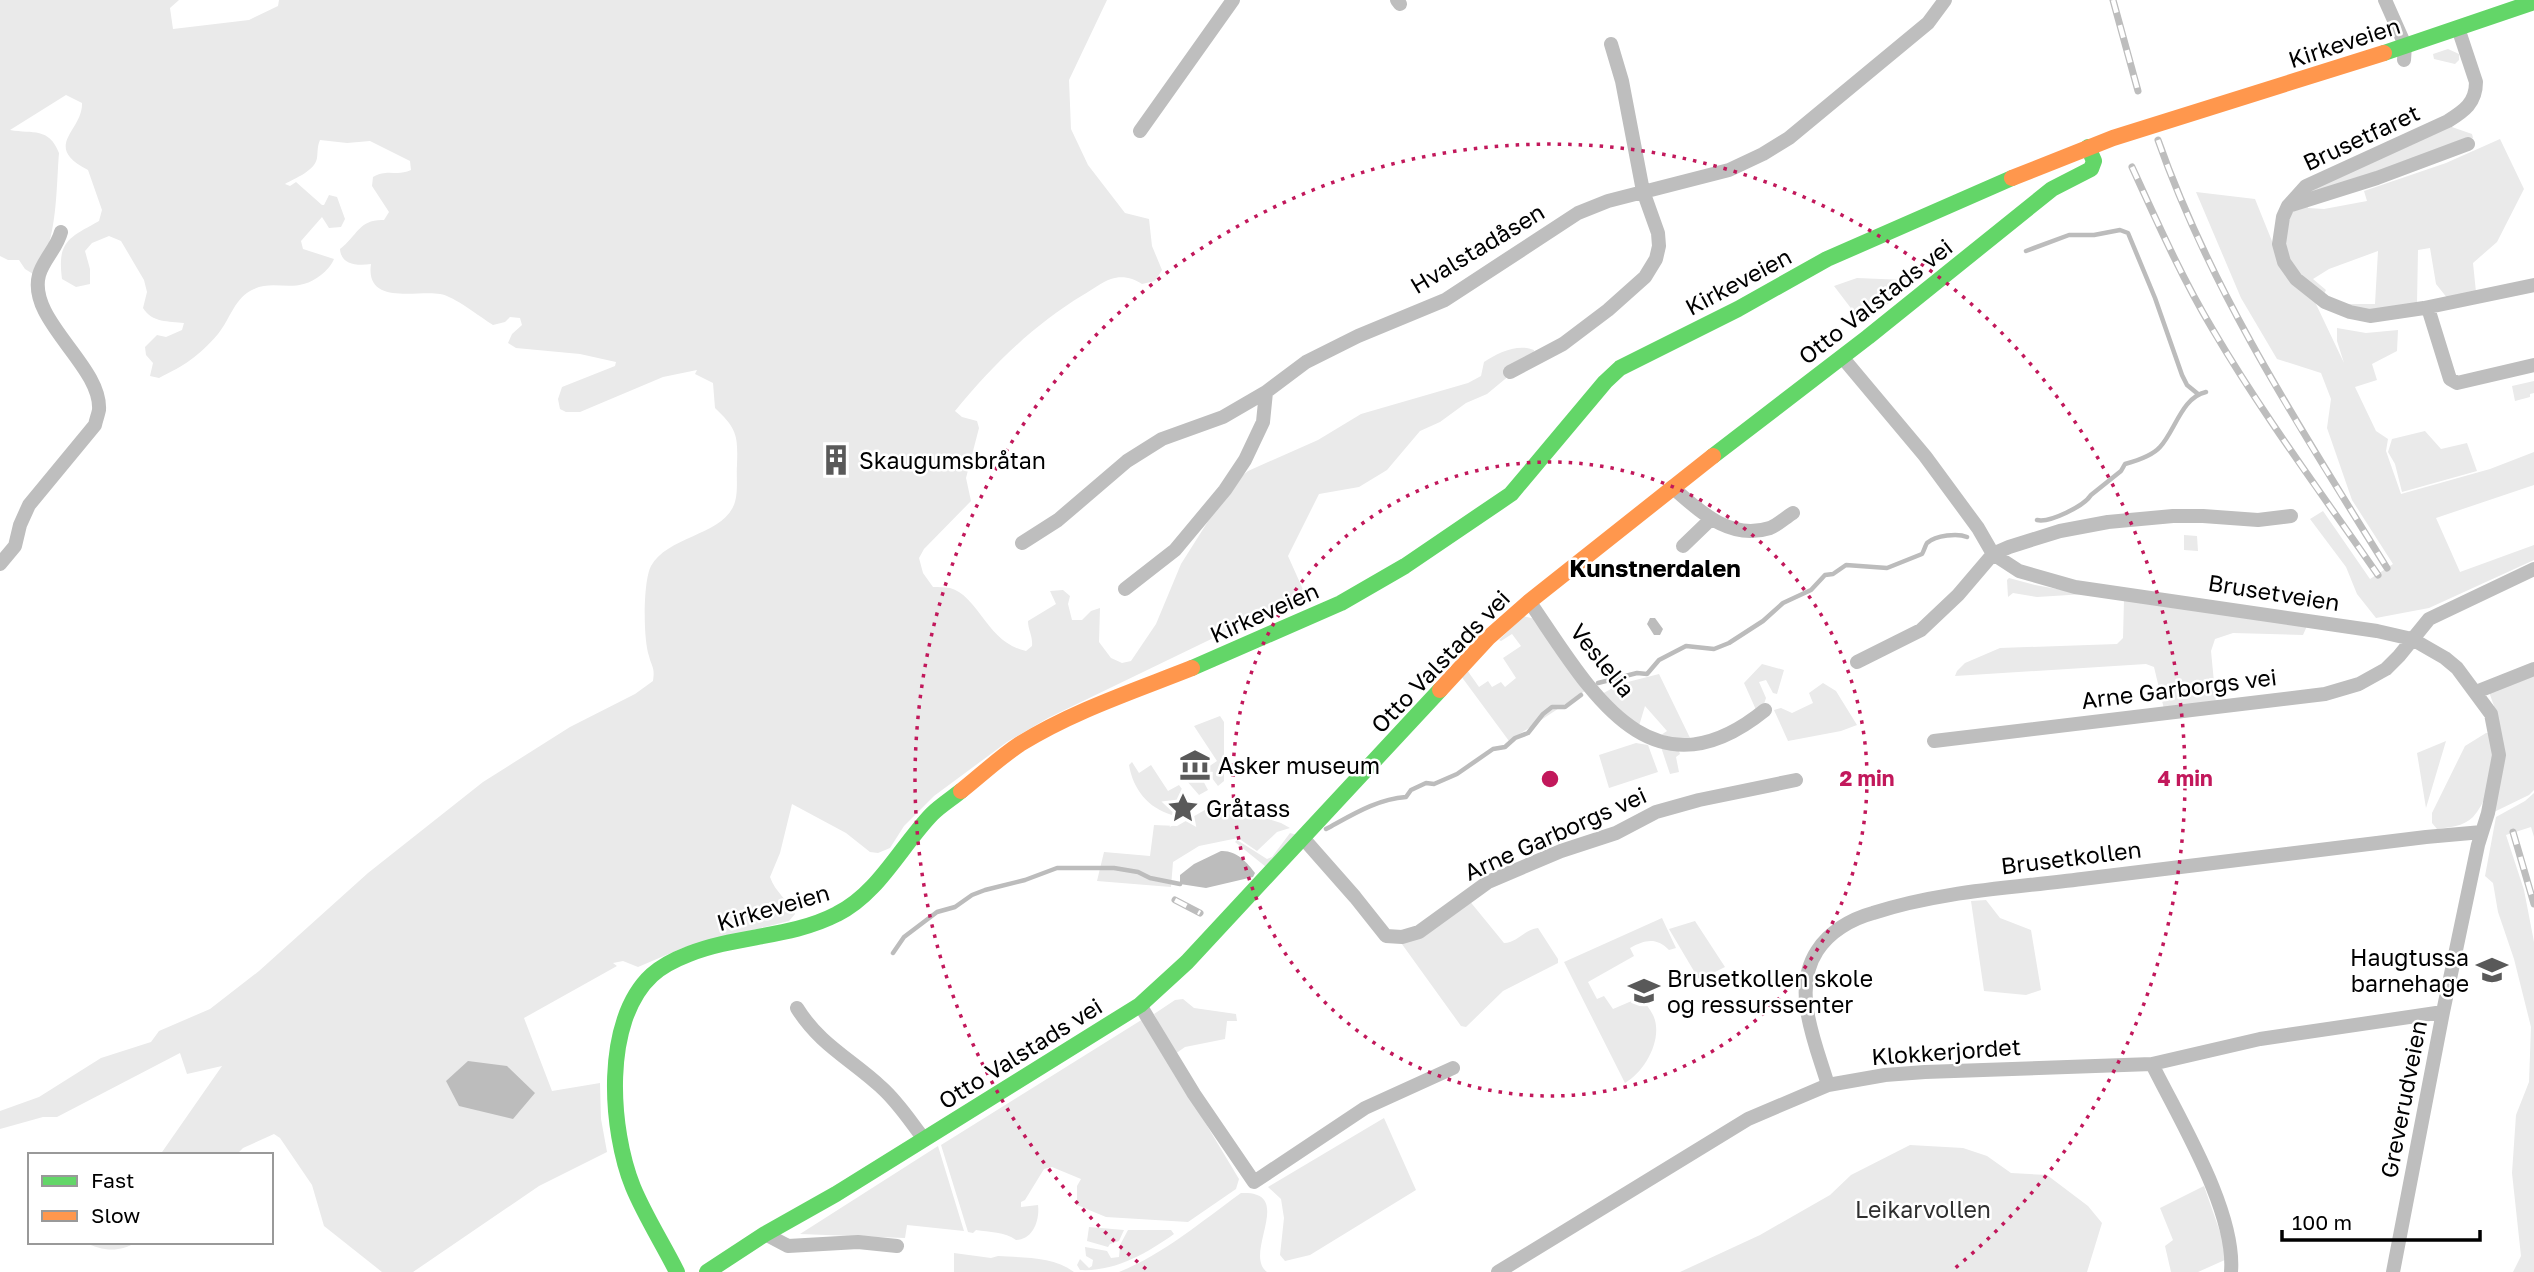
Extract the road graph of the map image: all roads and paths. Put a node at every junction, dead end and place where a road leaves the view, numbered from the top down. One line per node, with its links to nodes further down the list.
1 (1233, 0): 9 (street)
2 (1945, 0): 12 (street, Hvalstadåsen)
3 (2534, 2): 6 (main road, Kirkeveien)
4 (2387, 4): 8 (street)
5 (2534, 13): 6 (main road, Kirkeveien)
6 (2460, 35): 8 (main road, Kirkeveien); 13 (street, Brusetfaret)
7 (1611, 44): 12 (street)
8 (2401, 51): 11 (main road, Kirkeveien)
9 (1140, 131)
10 (2468, 144): 13 (street)
11 (2088, 147): 17 (main road, Otto Valstads vei); 50 (main road, Kirkeveien)
12 (1643, 191): 19 (street); 20 (street, Hvalstadåsen)
13 (2288, 206): 16 (street)
14 (61, 232): 28 (street)
15 (2534, 285): 16 (street)
16 (2428, 307): 18 (street)
17 (1842, 357): 21 (main road, Otto Valstads vei); 27 (street, Brusetveien)
18 (2534, 365)
19 (1510, 372)
20 (1266, 392): 25 (street, Hvalstadåsen); 30 (street)
21 (1672, 487): 24 (street); 31 (main road, Otto Valstads vei)
22 (1793, 513): 24 (street)
23 (2291, 516): 27 (street)
24 (1710, 520): 26 (street)
25 (1022, 543)
26 (1683, 546)
27 (1993, 554): 32 (street, Brusetveien); 33 (street)
28 (0, 564)
29 (2534, 569): 32 (street)
30 (1125, 589)
31 (1530, 601): 36 (street, Veslelia); 40 (main road, Otto Valstads vei)
32 (2412, 639): 35 (street, Greverudveien); 37 (street, Arne Garborgs vei)
33 (1857, 662)
34 (2534, 669): 35 (street)
35 (2476, 692): 39 (street, Greverudveien)
36 (1765, 710)
37 (1934, 741)
38 (1796, 780): 40 (street, Arne Garborgs vei)
39 (2482, 832): 43 (street, Greverudveien); 46 (street, Brusetkollen)
40 (1303, 838): 41 (main road, Otto Valstads vei)
41 (1140, 1005): 45 (street); 47 (main road, Otto Valstads vei)
42 (797, 1008): 47 (street, Otto Valstads vei)
43 (2443, 1012): 44 (street, Klokkerjordet); 54 (street, Greverudveien)
44 (2152, 1063): 46 (street, Klokkerjordet); 53 (street)
45 (1453, 1069)
46 (1828, 1085): 52 (street, Klokkerjordet)
47 (924, 1139): 48 (main road, Otto Valstads vei)
48 (765, 1234): 49 (street); 51 (main road, Otto Valstads vei)
49 (897, 1246)
50 (677, 1272)
51 (707, 1272)
52 (1498, 1272)
53 (2231, 1272)
54 (2393, 1272)

